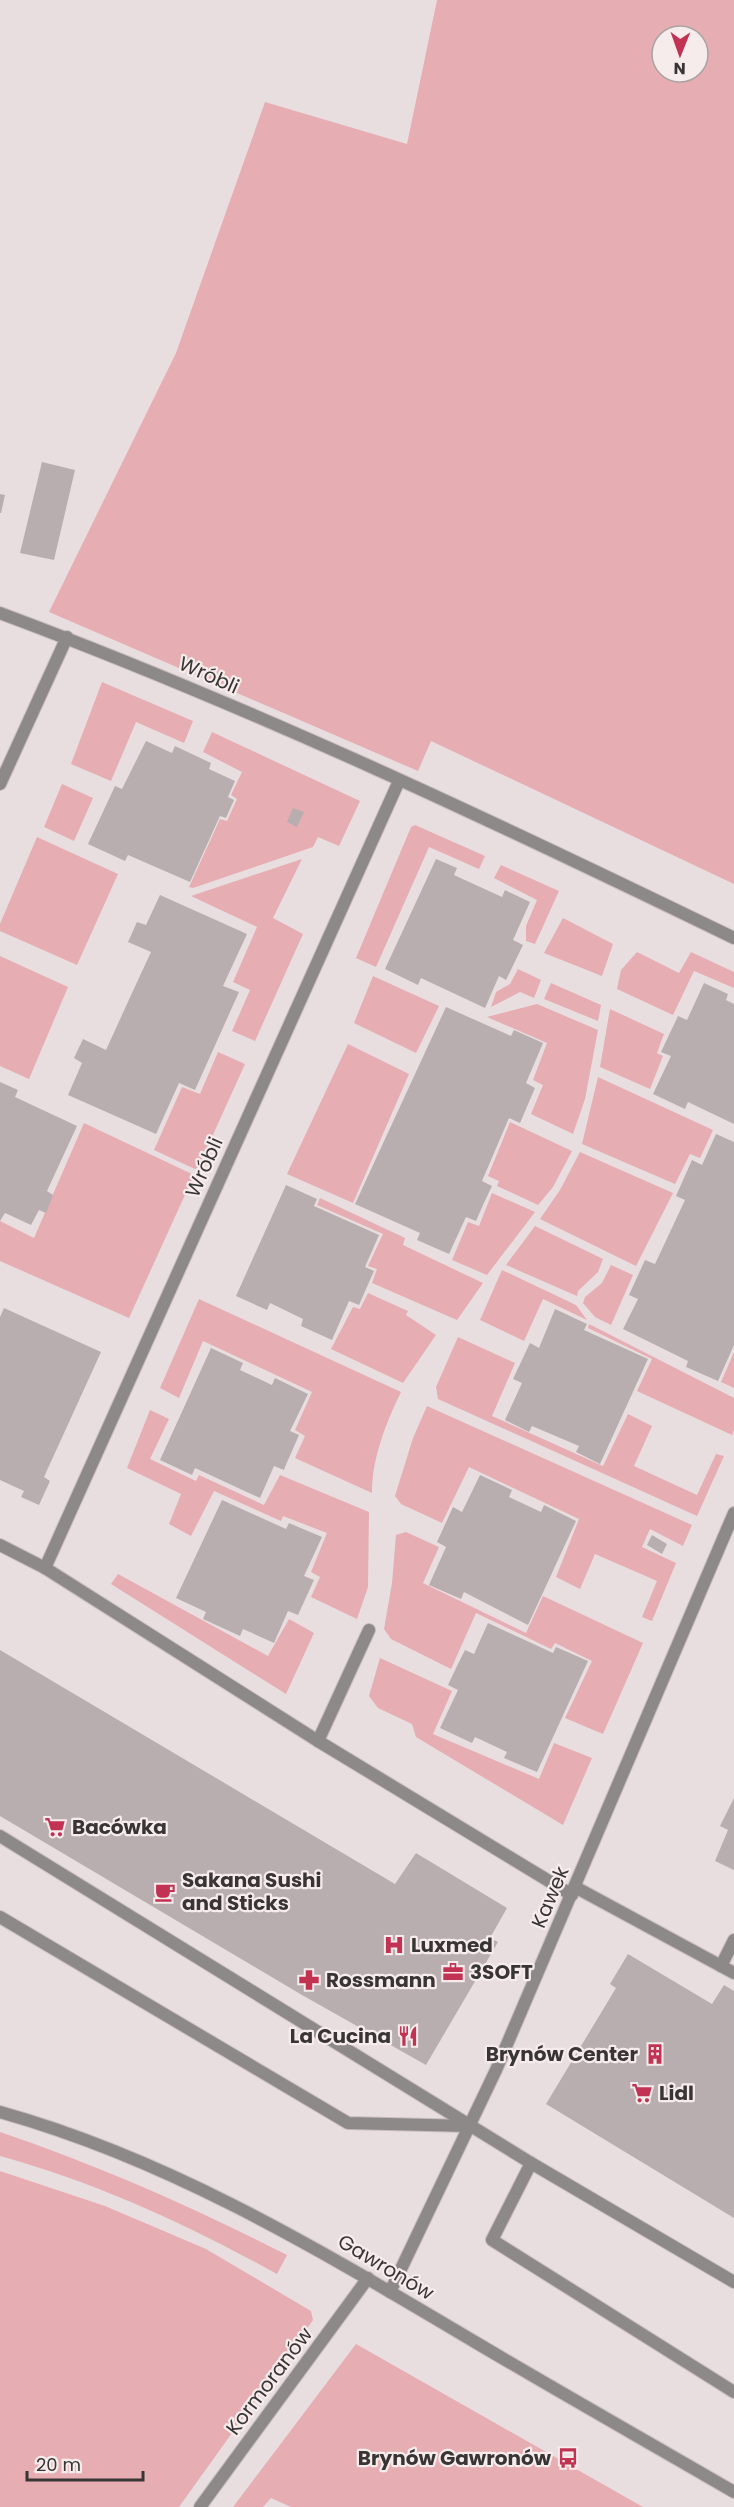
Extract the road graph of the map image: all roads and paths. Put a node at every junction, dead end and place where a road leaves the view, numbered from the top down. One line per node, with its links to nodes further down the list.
1 (0, 613): 2 (street, Wróbli)
2 (67, 638): 3 (street, Wróbli); 4 (street)
3 (399, 781): 5 (street, Wróbli); 8 (street, Wróbli)
4 (0, 784)
5 (734, 938)
6 (734, 1513): 12 (street, Kawek)
7 (0, 1545): 8 (street)
8 (45, 1568): 10 (street)
9 (369, 1630): 10 (street)
10 (318, 1741): 12 (street)
11 (0, 1836): 18 (street)
12 (574, 1891): 15 (street); 18 (street, Kawek)
13 (0, 1917): 18 (street)
14 (734, 1940): 15 (street)
15 (721, 1966): 16 (street)
16 (734, 1973)
17 (0, 2112): 20 (street, Gawronów)
18 (469, 2126): 19 (street); 22 (street, Kawek)
19 (531, 2163): 21 (street); 23 (street)
20 (368, 2278): 22 (street, Gawronów); 25 (street, Kormoranów)
21 (734, 2282)
22 (390, 2292): 24 (street, Gawronów)
23 (734, 2392)
24 (734, 2492)
25 (200, 2507)

